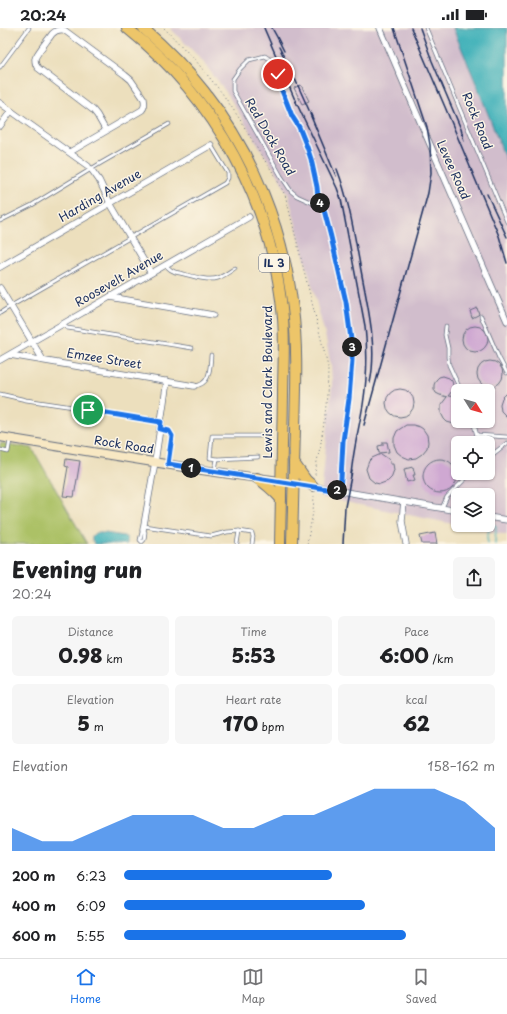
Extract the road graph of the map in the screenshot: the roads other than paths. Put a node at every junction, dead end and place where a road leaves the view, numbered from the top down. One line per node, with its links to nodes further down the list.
1 (28, 28): 6 (lane)
2 (127, 28): 64 (highway, Lewis and Clark Boulevard / IL 3)
3 (143, 28): 59 (highway, Lewis and Clark Boulevard / IL 3)
4 (380, 28): 31 (street, Levee Road)
5 (426, 28): 19 (lane, Rock Road)
6 (0, 67)
7 (0, 103): 8 (street)
8 (11, 111): 10 (street); 13 (street)
9 (169, 124): 14 (lane)
10 (0, 126)
11 (106, 131): 11 (street); 13 (street)
12 (211, 145): 15 (street, Harding Avenue); 20 (lane)
13 (70, 152): 14 (street)
14 (90, 168): 15 (street); 18 (lane)
15 (110, 203): 20 (street); 22 (street, Harding Avenue)
16 (324, 210): 16 (lane, Red Dock Road); 67 (lane)
17 (249, 217): 21 (street, Roosevelt Avenue)
18 (0, 221)
19 (507, 222)
20 (131, 238): 24 (street); 27 (lane)
21 (165, 265): 23 (lane); 24 (street, Roosevelt Avenue)
22 (0, 267)
23 (235, 268)
24 (151, 273): 26 (street, Roosevelt Avenue)
25 (0, 288): 27 (street)
26 (109, 297): 29 (street); 32 (street, Roosevelt Avenue)
27 (11, 306): 28 (lane); 34 (street)
28 (0, 313)
29 (213, 315)
30 (481, 316): 40 (lane)
31 (507, 321)
32 (62, 324): 34 (street, Roosevelt Avenue); 35 (lane)
33 (446, 326): 42 (lane)
34 (32, 342): 36 (street, Roosevelt Avenue); 39 (street)
35 (192, 348)
36 (10, 355): 38 (street, Roosevelt Avenue); 39 (street, Emzee Street)
37 (211, 355): 43 (lane)
38 (0, 360)
39 (42, 360): 41 (street, Emzee Street)
40 (507, 373)
41 (167, 381): 43 (street, Emzee Street); 45 (street)
42 (458, 384)
43 (194, 386)
44 (0, 394): 45 (lane)
45 (161, 422): 47 (street)
46 (475, 428): 48 (lane)
47 (160, 429): 58 (street); 60 (lane)
48 (477, 435): 51 (lane)
49 (260, 436): 57 (lane)
50 (0, 437): 52 (main road, Rock Road)
51 (507, 437)
52 (10, 438): 54 (lane); 58 (main road, Rock Road)
53 (507, 443): 55 (lane)
54 (0, 450)
55 (495, 452)
56 (258, 457): 57 (lane)
57 (217, 459): 61 (lane)
58 (155, 462): 60 (main road, Rock Road); 74 (street)
59 (294, 463): 65 (highway, Lewis and Clark Boulevard / IL 3); 66 (highway)
60 (168, 464): 61 (main road, Rock Road)
61 (215, 472): 62 (main road, Rock Road)
62 (257, 478): 64 (main road, Rock Road); 68 (highway)
63 (465, 480): 70 (lane)
64 (281, 482): 65 (main road, Rock Road); 68 (highway, Lewis and Clark Boulevard / IL 3)
65 (293, 483): 66 (street, Rock Road); 80 (highway, Lewis and Clark Boulevard / IL 3)
66 (314, 491): 67 (street, Rock Road)
67 (339, 491): 69 (street, Rock Road)
68 (280, 499): 79 (highway, Lewis and Clark Boulevard / IL 3)
69 (404, 502): 70 (street, Rock Road); 81 (street)
70 (441, 508): 71 (street, Rock Road)
71 (451, 510)
72 (495, 518): 73 (street)
73 (507, 520)
74 (144, 528): 75 (lane); 76 (lane)
75 (239, 531): 77 (lane); 78 (lane)
76 (142, 543)
77 (237, 544)
78 (252, 544)
79 (280, 544)
80 (292, 544)
81 (406, 544)

